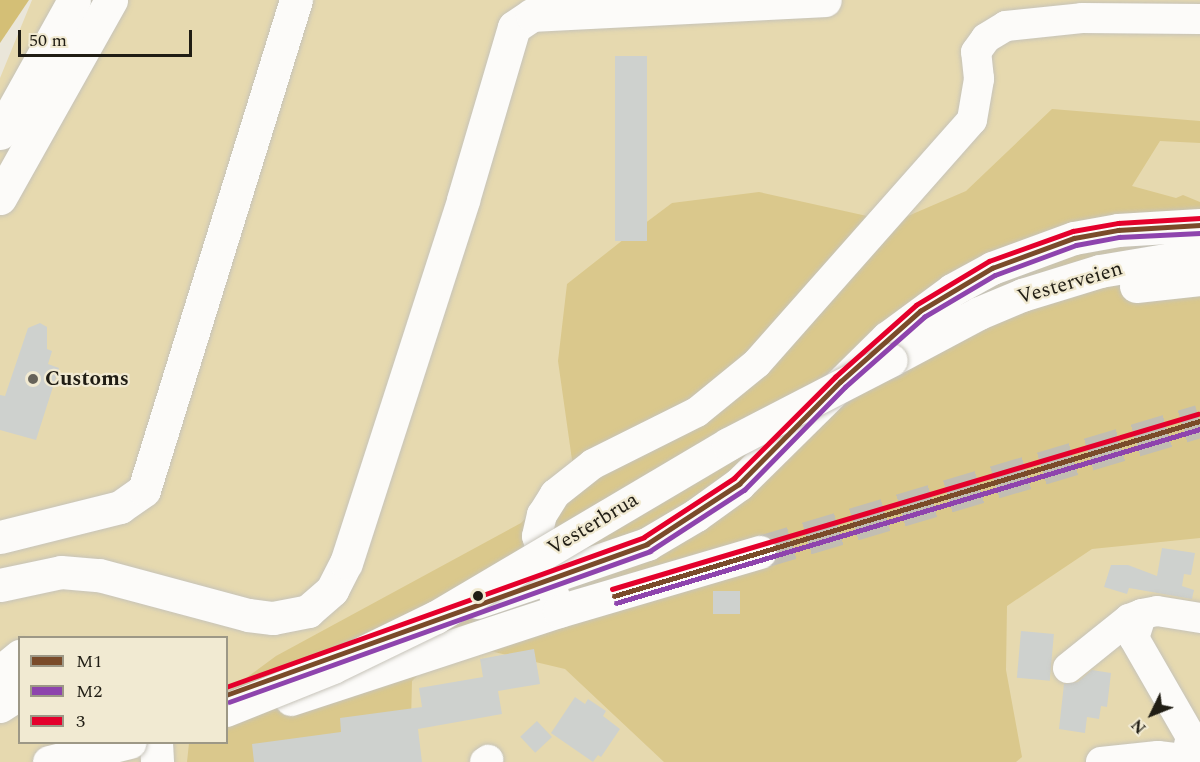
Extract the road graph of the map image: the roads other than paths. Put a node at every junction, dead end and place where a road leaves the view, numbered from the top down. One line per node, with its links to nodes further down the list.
1 (74, 0): 6 (highway)
2 (111, 0): 7 (highway)
3 (296, 0): 12 (highway)
4 (825, 0): 15 (highway)
5 (1200, 19): 14 (street)
6 (0, 133)
7 (0, 198)
8 (1200, 225): 14 (highway)
9 (1200, 254): 11 (highway, Vesterveien)
10 (1200, 279): 11 (highway, Vesterveien)
11 (947, 334): 25 (highway, Vesterbrua, bridge)
12 (0, 537)
13 (760, 552): 16 (highway)
14 (546, 577): 16 (street); 23 (highway)
15 (0, 585)
16 (559, 611): 26 (highway)
17 (1142, 614): 18 (street); 20 (street); 29 (street)
18 (1200, 618)
19 (18, 658): 21 (highway)
20 (1068, 668)
21 (0, 672)
22 (18, 694): 24 (highway)
23 (228, 694)
24 (0, 706)
25 (228, 709)
26 (228, 720)
27 (154, 748): 28 (highway, bridge)
28 (66, 757)
29 (1193, 759): 30 (street)
30 (1101, 762)

